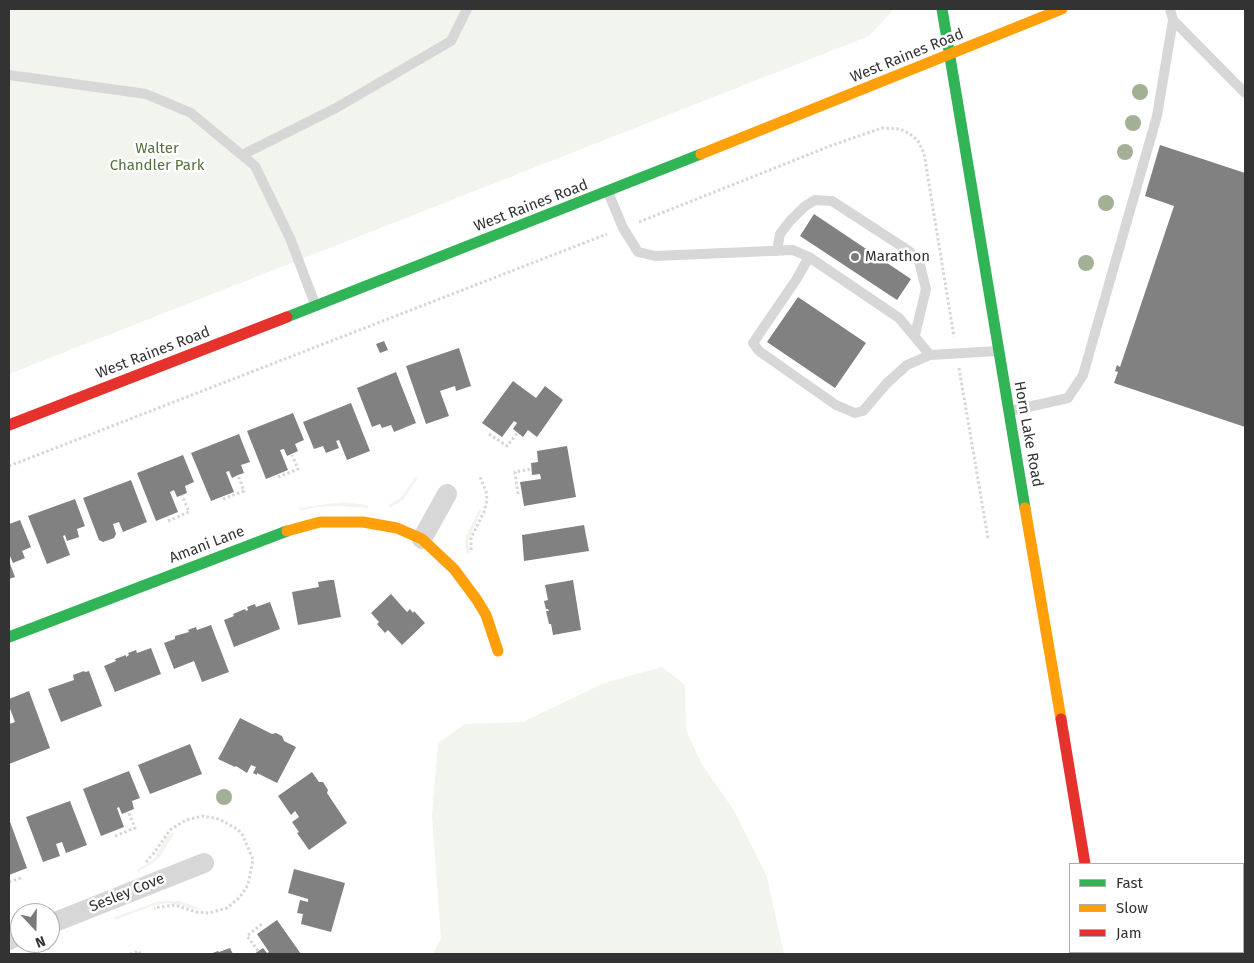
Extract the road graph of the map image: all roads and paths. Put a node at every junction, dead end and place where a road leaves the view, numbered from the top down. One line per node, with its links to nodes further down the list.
1 (467, 9): 9 (lane)
2 (942, 9): 6 (main road, Horn Lake Road)
3 (1062, 9): 6 (main road, West Raines Road)
4 (1170, 9): 5 (lane)
5 (1173, 20): 8 (lane); 19 (lane)
6 (951, 54): 10 (main road, West Raines Road); 16 (main road, Horn Lake Road)
7 (9, 75): 9 (lane)
8 (1245, 93)
9 (242, 155): 14 (lane)
10 (608, 192): 11 (lane); 14 (main road, West Raines Road)
11 (623, 228): 12 (lane); 17 (path); 24 (path)
12 (777, 251): 13 (lane); 15 (lane)
13 (809, 256): 15 (lane); 18 (lane)
14 (316, 305): 20 (main road, West Raines Road)
15 (915, 335): 18 (lane)
16 (999, 351): 17 (lane); 19 (main road, Horn Lake Road)
17 (957, 354): 18 (lane); 35 (path)
18 (930, 355)
19 (1009, 411): 42 (main road, Horn Lake Road)
20 (9, 425)
21 (518, 432): 22 (path)
22 (489, 434)
23 (292, 455): 27 (path)
24 (9, 466)
25 (532, 469): 30 (path)
26 (238, 475): 32 (path)
27 (278, 477)
28 (480, 477): 36 (path)
29 (447, 494): 34 (street)
30 (518, 494)
31 (182, 495): 33 (path)
32 (223, 499)
33 (168, 521)
34 (422, 538): 37 (main road, Amani Lane); 38 (main road)
35 (988, 538)
36 (472, 554)
37 (9, 638)
38 (498, 651)
39 (128, 811): 40 (path)
40 (115, 836)
41 (204, 863): 45 (street, Sesley Cove)
42 (1085, 863)
43 (21, 878): 44 (path)
44 (9, 882)
45 (60, 920)
46 (263, 923): 47 (path)
47 (258, 952)
48 (130, 954): 49 (path)
49 (140, 954)

